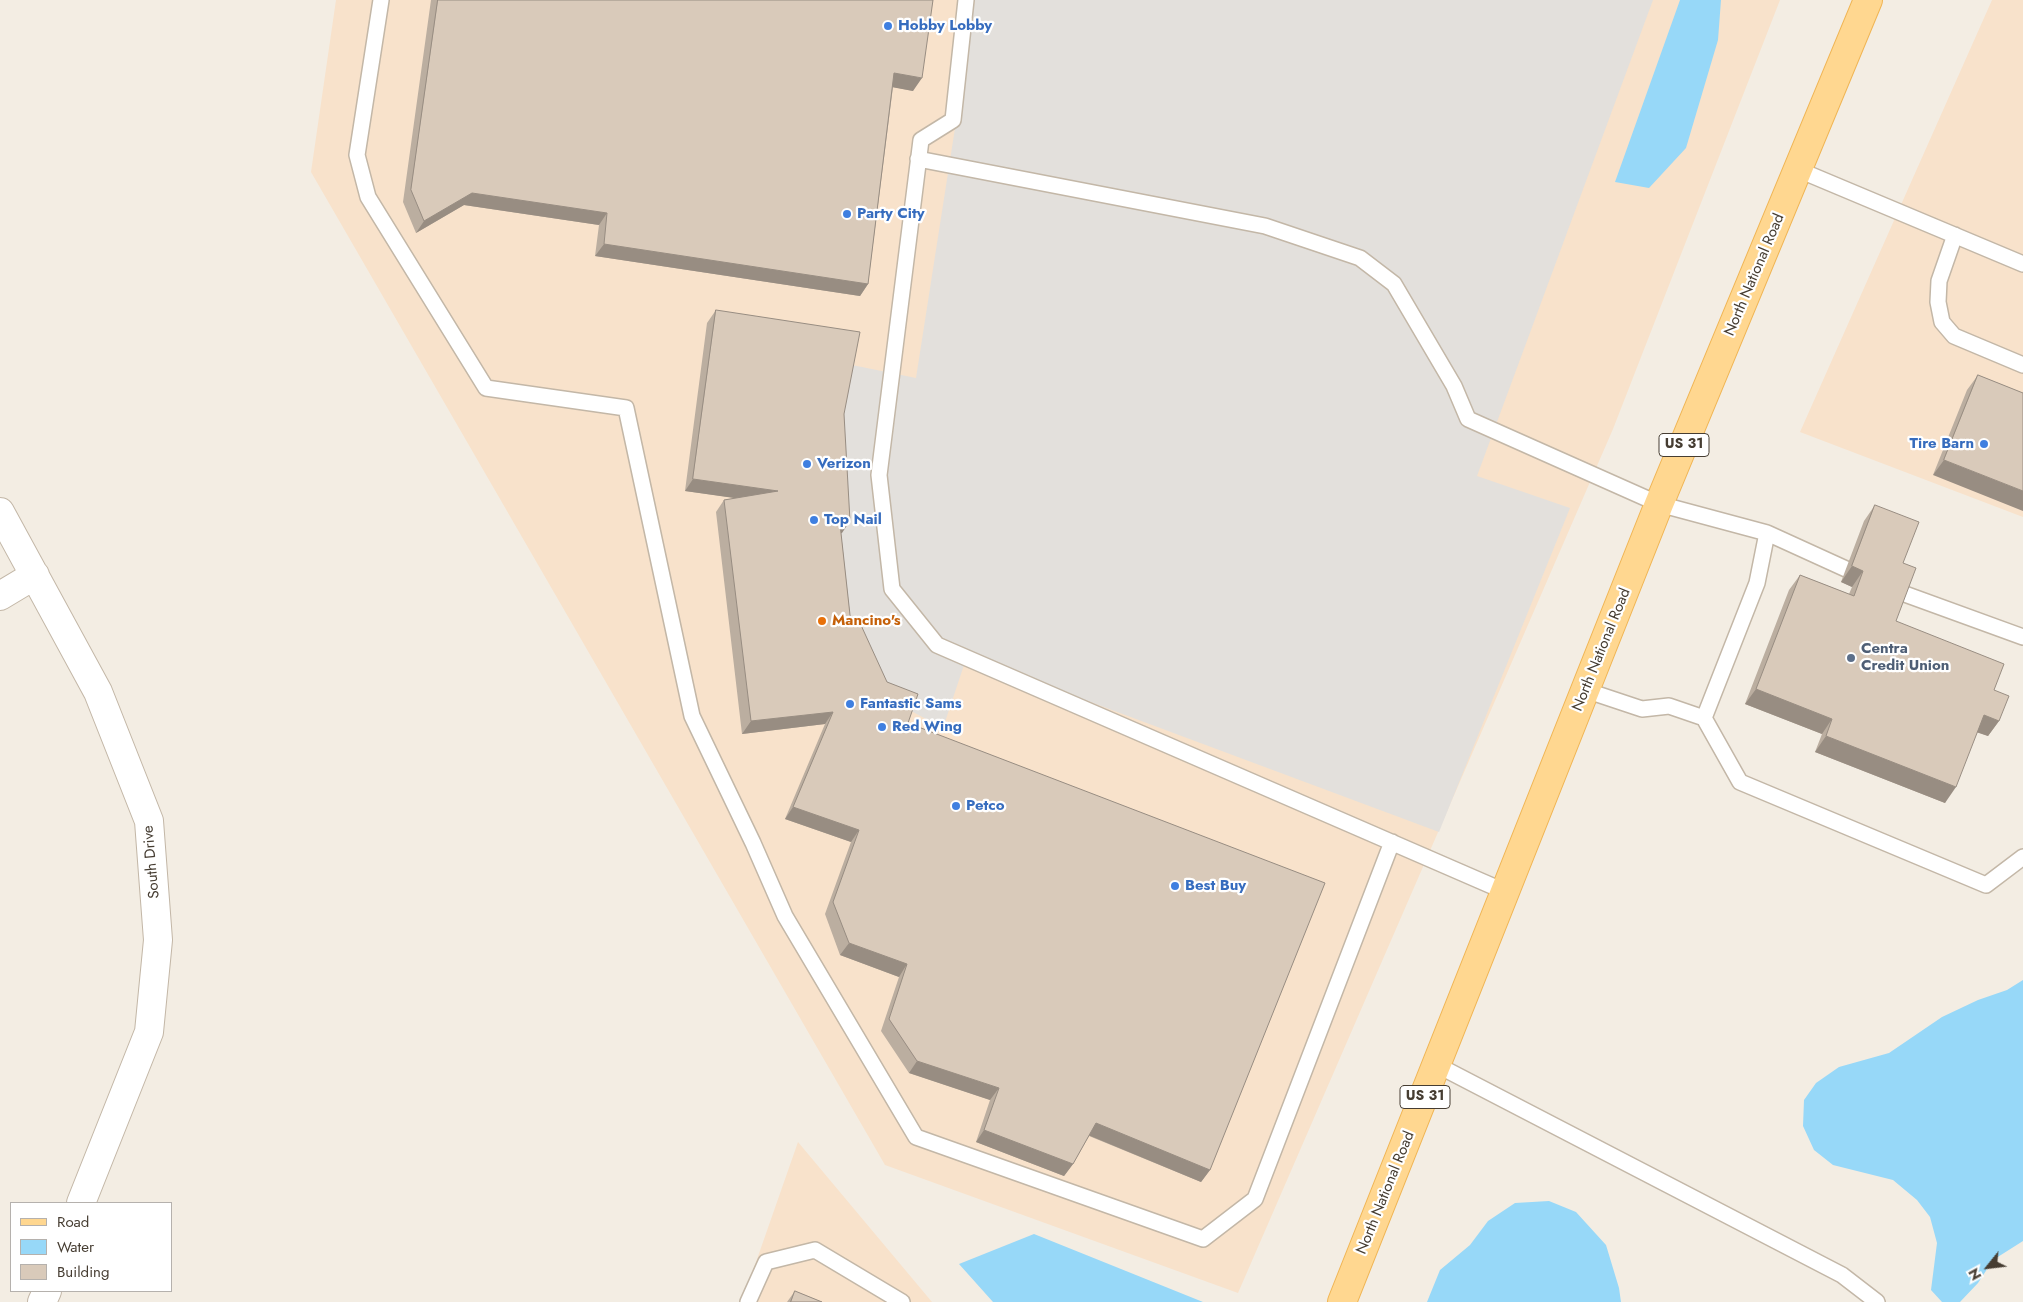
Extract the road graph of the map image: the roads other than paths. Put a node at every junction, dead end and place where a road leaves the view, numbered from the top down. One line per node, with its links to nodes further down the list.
1 (381, 0): 19 (lane)
2 (966, 0): 4 (lane)
3 (1868, 0): 5 (main road, North National Road / US 31)
4 (918, 159): 9 (lane); 19 (lane)
5 (1799, 170): 6 (lane); 9 (main road, North National Road / US 31)
6 (1955, 235): 7 (lane); 8 (lane)
7 (2023, 264)
8 (2023, 365)
9 (1659, 504): 11 (lane); 17 (main road, North National Road / US 31)
10 (3, 527): 13 (street, South Drive)
11 (1767, 534): 12 (lane); 18 (lane)
12 (1846, 569)
13 (35, 575): 15 (street); 23 (street, South Drive)
14 (1902, 593): 16 (lane)
15 (0, 596)
16 (2023, 637)
17 (1586, 690): 18 (lane); 21 (main road, North National Road / US 31)
18 (1704, 718): 20 (lane)
19 (1392, 842): 21 (lane)
20 (2023, 857)
21 (1506, 892): 22 (main road, North National Road / US 31)
22 (1437, 1065): 26 (main road, North National Road / US 31); 27 (lane)
23 (81, 1202)
24 (748, 1302): 25 (lane)
25 (902, 1302)
26 (1342, 1302)
27 (1877, 1302)

